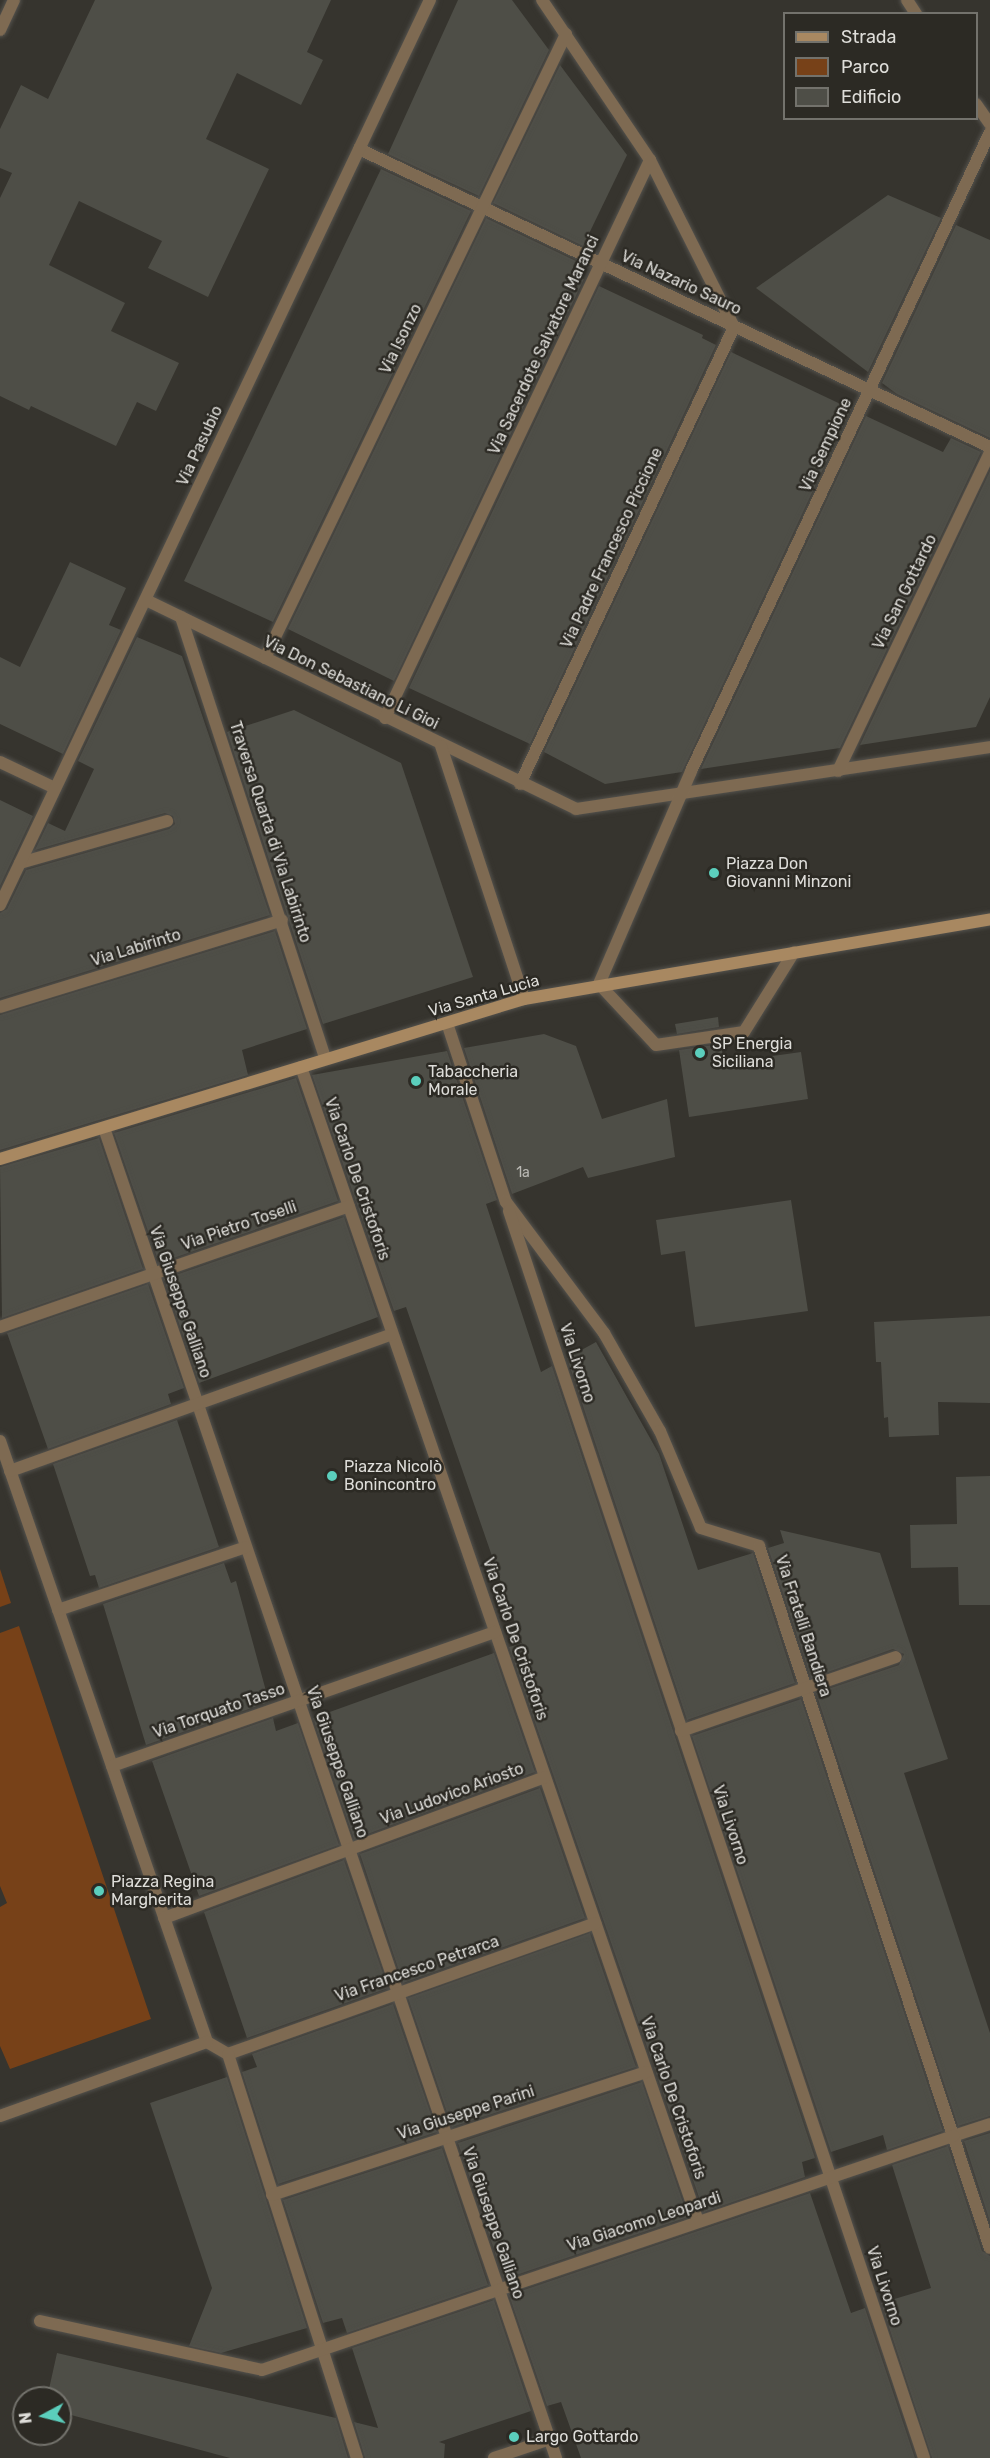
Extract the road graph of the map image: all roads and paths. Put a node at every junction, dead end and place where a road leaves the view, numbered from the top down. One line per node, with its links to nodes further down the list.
1 (14, 0): 4 (street)
2 (430, 0): 9 (street, Via Pasubio)
3 (542, 0): 5 (street)
4 (0, 30)
5 (566, 34): 10 (street); 11 (street, Via Isonzo)
6 (978, 107): 7 (street)
7 (990, 124)
8 (990, 132): 14 (street, Via Sempione)
9 (359, 149): 11 (street, Via Nazario Sauro); 17 (street, Via Pasubio)
10 (650, 160): 12 (street, Via Sacerdote Salvatore Maranci); 13 (street)
11 (482, 207): 12 (street, Via Nazario Sauro); 19 (street, Via Isonzo)
12 (601, 263): 13 (street, Via Nazario Sauro); 20 (street, Via Sacerdote Salvatore Maranci)
13 (734, 327): 14 (street, Via Nazario Sauro); 25 (street, Via Padre Francesco Piccione)
14 (870, 390): 15 (street, Via Nazario Sauro); 27 (street, Via Sempione)
15 (990, 447)
16 (990, 452): 24 (street, Via San Gottardo)
17 (146, 600): 18 (street, Via Don Sebastiano Li Gioi); 26 (street, Via Pasubio)
18 (181, 617): 19 (street, Via Don Sebastiano Li Gioi); 32 (street, Traversa Quarta di Via Labirinto)
19 (265, 658): 20 (street, Via Don Sebastiano Li Gioi)
20 (385, 718): 21 (street, Via Don Sebastiano Li Gioi)
21 (441, 746): 25 (street, Via Don Sebastiano Li Gioi); 35 (street)
22 (990, 747): 24 (street, Via Don Sebastiano Li Gioi)
23 (0, 762): 26 (street)
24 (838, 771): 27 (street, Via Don Sebastiano Li Gioi)
25 (520, 784): 27 (street, Via Don Sebastiano Li Gioi)
26 (55, 788): 29 (street, Via Pasubio)
27 (681, 796): 34 (street, Via Sempione)
28 (167, 821): 29 (street)
29 (20, 863): 30 (street, Via Pasubio)
30 (2, 898)
31 (990, 919): 33 (main road, Via Santa Lucia)
32 (282, 920): 36 (street, Via Labirinto); 38 (street, Traversa Quarta di Via Labirinto)
33 (794, 952): 34 (main road, Via Santa Lucia); 34 (street)
34 (599, 984): 35 (main road, Via Santa Lucia)
35 (524, 999): 37 (main road, Via Santa Lucia)
36 (0, 1007)
37 (447, 1023): 38 (main road, Via Santa Lucia); 42 (street, Via Fratelli Bandiera)
38 (325, 1058): 39 (main road, Via Santa Lucia)
39 (301, 1067): 40 (main road, Via Santa Lucia); 43 (street, Via Carlo De Cristoforis)
40 (104, 1128): 41 (main road, Via Santa Lucia); 44 (street, Via Giuseppe Galliano)
41 (0, 1159)
42 (506, 1202): 54 (street, Via Fratelli Bandiera); 56 (street, Via Livorno)
43 (349, 1206): 44 (street, Via Pietro Toselli); 46 (street, Via Carlo De Cristoforis)
44 (153, 1272): 45 (street, Via Pietro Toselli); 47 (street, Via Giuseppe Galliano)
45 (2, 1325)
46 (392, 1334): 47 (street); 52 (street, Via Carlo De Cristoforis)
47 (197, 1404): 49 (street); 50 (street, Via Giuseppe Galliano)
48 (0, 1441): 49 (street)
49 (10, 1471): 51 (street)
50 (246, 1547): 51 (street); 55 (street, Via Giuseppe Galliano)
51 (58, 1610): 57 (street)
52 (495, 1632): 55 (street, Via Torquato Tasso); 58 (street, Via Carlo De Cristoforis)
53 (896, 1657): 54 (street)
54 (806, 1688): 56 (street); 68 (street, Via Fratelli Bandiera)
55 (299, 1700): 57 (street, Via Torquato Tasso); 59 (street, Via Giuseppe Galliano)
56 (681, 1731): 70 (street, Via Livorno)
57 (112, 1766): 60 (street)
58 (545, 1777): 59 (street, Via Ludovico Ariosto); 61 (street, Via Carlo De Cristoforis)
59 (349, 1850): 60 (street, Via Ludovico Ariosto); 62 (street, Via Giuseppe Galliano)
60 (164, 1918): 63 (street)
61 (595, 1923): 62 (street, Via Francesco Petrarca); 65 (street, Via Carlo De Cristoforis)
62 (398, 1993): 64 (street, Via Francesco Petrarca); 69 (street, Via Giuseppe Galliano)
63 (207, 2042): 64 (street); 66 (street)
64 (228, 2054): 71 (street)
65 (646, 2072): 69 (street, Via Giuseppe Parini); 72 (street, Via Carlo De Cristoforis)
66 (0, 2116)
67 (990, 2124): 68 (street, Via Giacomo Leopardi)
68 (953, 2136): 70 (street, Via Giacomo Leopardi); 73 (street, Via Fratelli Bandiera)
69 (446, 2137): 71 (street, Via Giuseppe Parini); 74 (street, Via Giuseppe Galliano)
70 (830, 2177): 72 (street, Via Giacomo Leopardi); 81 (street, Via Livorno)
71 (272, 2194): 76 (street)
72 (698, 2221): 74 (street, Via Giacomo Leopardi)
73 (990, 2247)
74 (498, 2288): 76 (street, Via Giacomo Leopardi); 77 (street, Via Giuseppe Galliano)
75 (40, 2321): 76 (street, Via Giacomo Leopardi)
76 (321, 2348): 78 (street)
77 (550, 2439): 79 (street); 80 (street, Via Giuseppe Galliano)
78 (357, 2458)
79 (494, 2458)
80 (556, 2458)
81 (924, 2458)

